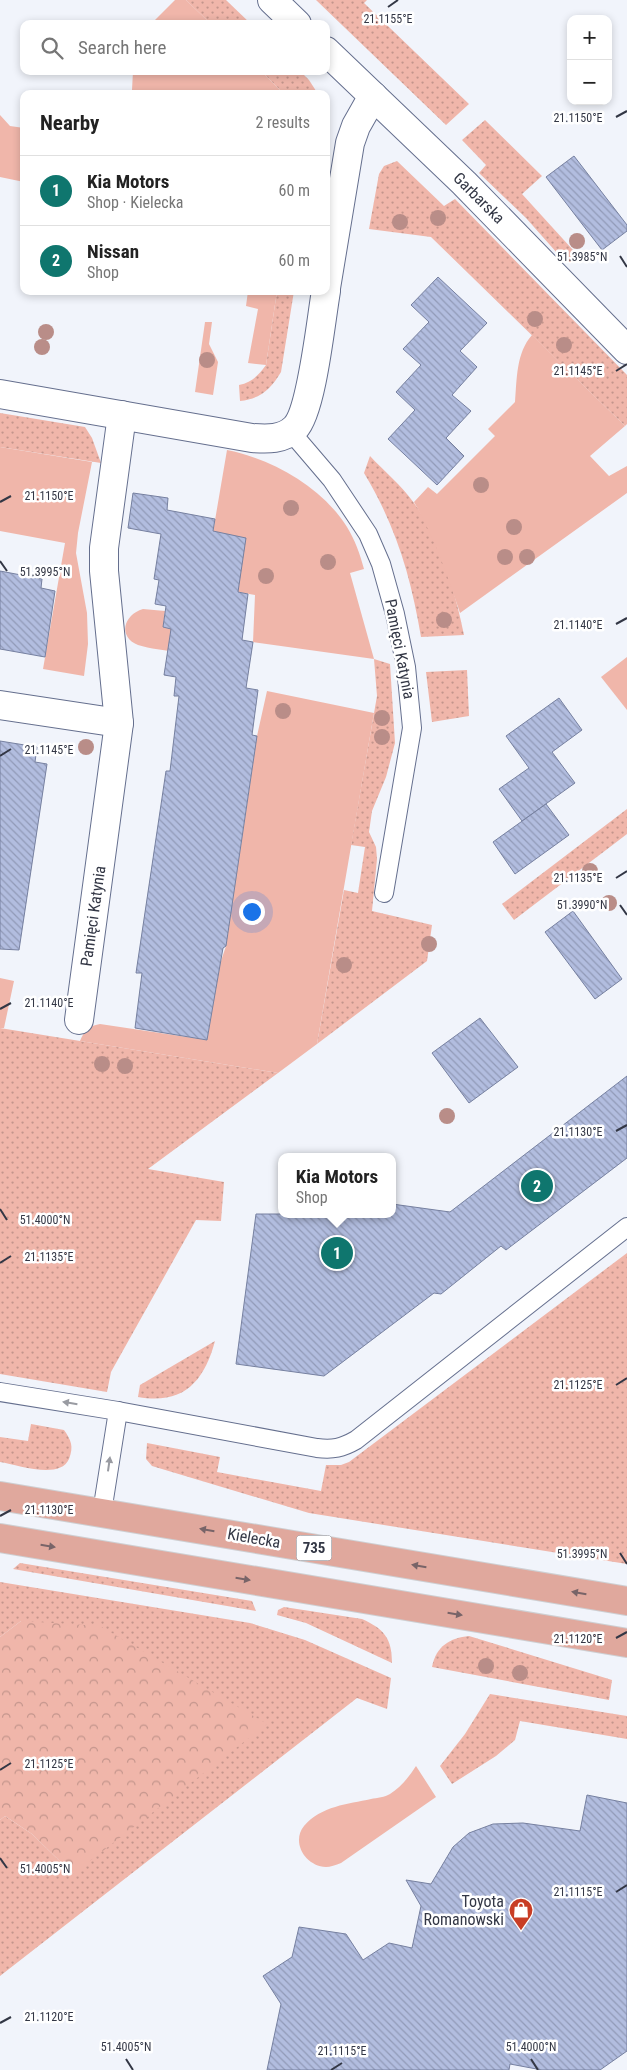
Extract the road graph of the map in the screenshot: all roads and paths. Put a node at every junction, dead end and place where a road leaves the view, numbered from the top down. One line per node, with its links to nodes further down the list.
1 (272, 0): 2 (street)
2 (294, 20)
3 (330, 55): 4 (street, Garbarska)
4 (373, 96): 5 (street); 7 (street, Garbarska)
5 (330, 266)
6 (325, 295): 10 (street)
7 (627, 350)
8 (0, 394): 9 (street)
9 (122, 415): 10 (street); 12 (street, Pamięci Katynia)
10 (291, 432): 13 (lane, Pamięci Katynia)
11 (0, 705): 12 (street)
12 (119, 723): 14 (street, Pamięci Katynia)
13 (384, 893)
14 (79, 1020)
15 (627, 1227): 17 (lane)
16 (0, 1392): 17 (lane, one-way to 16)
17 (118, 1411): 19 (lane, one-way to 17)
18 (0, 1496): 19 (main road, Kielecka / 735)
19 (102, 1512): 21 (main road, Kielecka / 735, one-way to 19)
20 (0, 1538): 22 (main road, one-way to 22)
21 (627, 1601)
22 (627, 1643)

